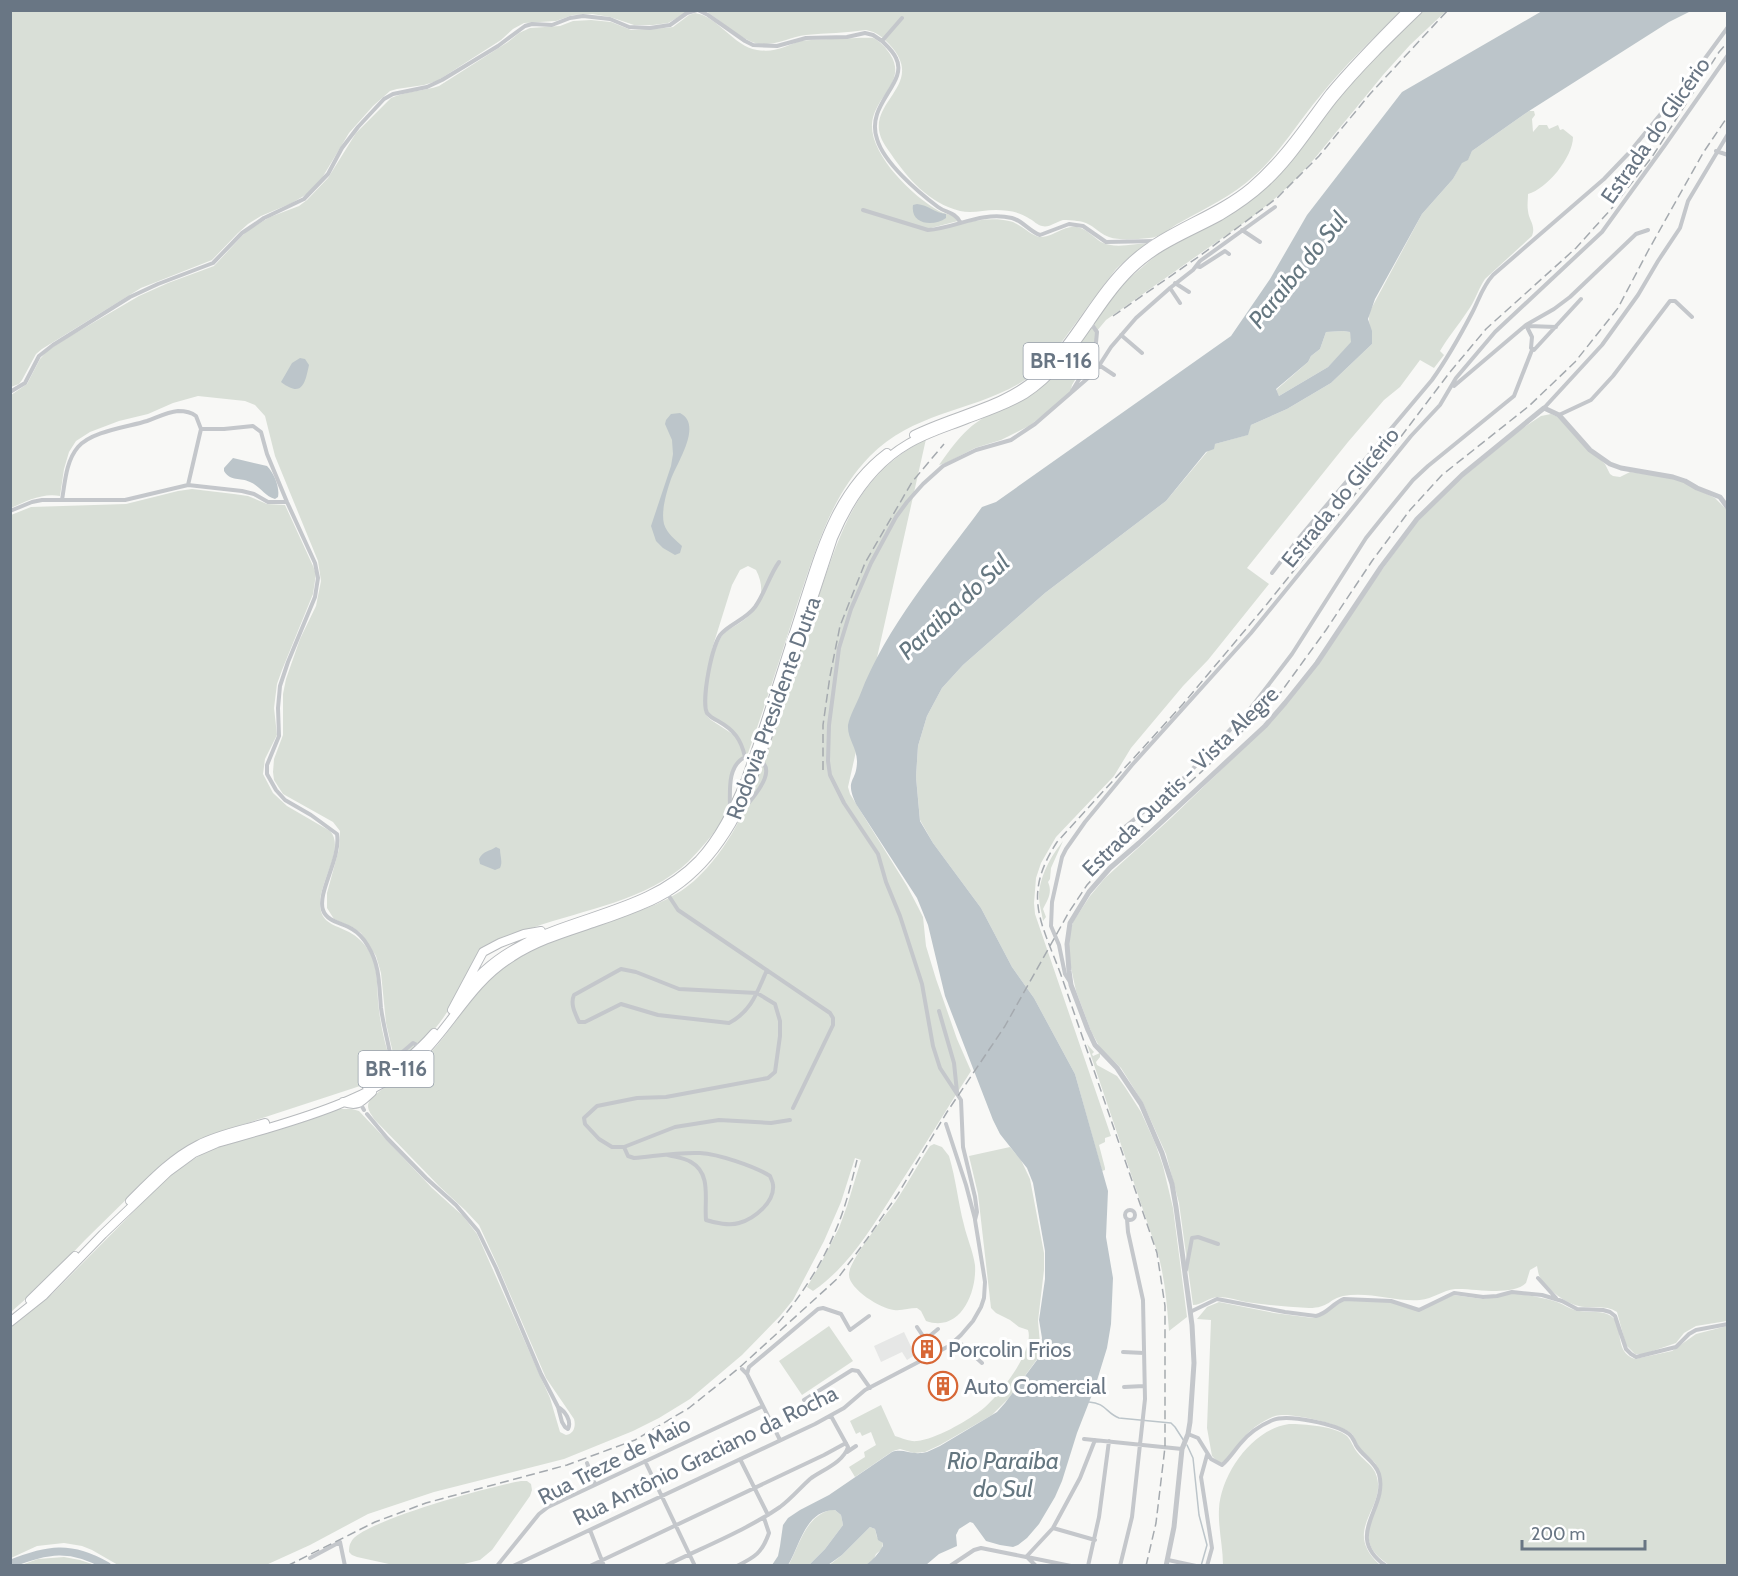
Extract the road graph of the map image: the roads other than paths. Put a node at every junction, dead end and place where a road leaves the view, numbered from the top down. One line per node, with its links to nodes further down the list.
1 (698, 10): 6 (street); 35 (street)
2 (1408, 10): 16 (highway, Rodovia Presidente Dutra / BR-116)
3 (1418, 10): 26 (highway, Rodovia Presidente Dutra / BR-116)
4 (902, 18): 6 (street)
5 (1728, 27): 46 (street)
6 (882, 41): 13 (street)
7 (1728, 55): 34 (street, Estrada do Glicério)
8 (1728, 134): 9 (street)
9 (1716, 151): 10 (street); 37 (street)
10 (1728, 155)
11 (1275, 207): 14 (street)
12 (863, 210): 13 (street)
13 (960, 222): 16 (street)
14 (1242, 230): 17 (street); 19 (street)
15 (1648, 230): 27 (street)
16 (1160, 241): 47 (highway, Rodovia Presidente Dutra / BR-116)
17 (1260, 242)
18 (1229, 254): 19 (street)
19 (1196, 266): 20 (street, Rua Antônio Graciano da Rocha)
20 (1176, 283): 21 (street, Rua Antônio Graciano da Rocha); 22 (street)
21 (1170, 288): 24 (street); 29 (street, Rua Antônio Graciano da Rocha)
22 (1188, 292)
23 (1581, 299): 28 (street)
24 (1180, 303)
25 (1692, 317): 38 (street)
26 (1090, 322): 36 (street); 47 (highway, Rodovia Presidente Dutra / BR-116)
27 (1526, 326): 28 (street); 30 (street); 34 (street)
28 (1556, 327): 30 (street)
29 (1121, 334): 31 (street); 32 (street, Rua Antônio Graciano da Rocha)
30 (1532, 350): 50 (street)
31 (1142, 353)
32 (1100, 365): 33 (street); 36 (street, Rua Antônio Graciano da Rocha)
33 (1114, 375)
34 (1449, 390): 54 (street, Estrada do Glicério)
35 (10, 392)
36 (1071, 394): 60 (street, Rua Antônio Graciano da Rocha)
37 (1544, 408): 38 (street); 54 (street, Estrada Quatis - Vista Alegre)
38 (1559, 415): 43 (street)
39 (201, 429): 40 (street); 41 (street); 42 (street)
40 (188, 485): 41 (street); 42 (street)
41 (62, 500): 44 (street)
42 (287, 502): 58 (street)
43 (1728, 508)
44 (10, 511)
45 (779, 562): 48 (street)
46 (1272, 573)
47 (765, 734): 49 (highway, Rodovia Presidente Dutra / BR-116, bridge)
48 (745, 757): 49 (street); 49 (street)
49 (732, 817): 51 (highway, Rodovia Presidente Dutra / BR-116); 52 (highway, Rodovia Presidente Dutra / BR-116)
50 (1120, 831)
51 (667, 892): 53 (street); 59 (highway, Rodovia Presidente Dutra / BR-116)
52 (561, 928): 56 (highway, Rodovia Presidente Dutra / BR-116); 56 (highway)
53 (767, 970): 55 (street); 62 (street)
54 (1071, 986): 71 (street, Estrada Quatis - Vista Alegre)
55 (757, 993): 55 (street); 66 (street)
56 (452, 1010): 58 (highway, Rodovia Presidente Dutra / BR-116)
57 (939, 1011): 60 (street)
58 (421, 1047): 75 (highway, Rodovia Presidente Dutra / BR-116)
59 (378, 1086): 61 (highway, Rodovia Presidente Dutra / BR-116); 63 (highway)
60 (957, 1092): 69 (street, Rua Antônio Graciano da Rocha)
61 (343, 1102): 63 (highway); 77 (highway, Rodovia Presidente Dutra / BR-116)
62 (793, 1108)
63 (364, 1109): 94 (street)
64 (790, 1120): 66 (street)
65 (946, 1124): 69 (street)
66 (624, 1147): 67 (street)
67 (668, 1155): 67 (street)
68 (1127, 1219): 84 (street)
69 (975, 1220): 82 (street, Rua Antônio Graciano da Rocha)
70 (1218, 1244): 71 (street)
71 (1185, 1271): 74 (street, Estrada Quatis - Vista Alegre)
72 (1538, 1278): 73 (street)
73 (1556, 1299): 74 (street); 78 (street)
74 (1190, 1312): 96 (street, Estrada Quatis - Vista Alegre)
75 (10, 1316)
76 (868, 1316): 88 (street)
77 (10, 1322)
78 (1728, 1324)
79 (917, 1327): 81 (street)
80 (938, 1329): 81 (street)
81 (926, 1339): 85 (street)
82 (947, 1347): 85 (street, Rua Antônio Graciano da Rocha); 86 (street)
83 (1123, 1352): 84 (street)
84 (1144, 1353): 90 (street)
85 (935, 1354): 91 (street, Rua Antônio Graciano da Rocha)
86 (982, 1363)
87 (742, 1369): 88 (street)
88 (747, 1374): 93 (street)
89 (1124, 1386): 90 (street)
90 (1145, 1386): 102 (street)
91 (870, 1388): 92 (street); 95 (street, Rua Antônio Graciano da Rocha)
92 (804, 1400)
93 (763, 1406): 98 (street); 108 (street, Rua Treze de Maio)
94 (558, 1407): 94 (street)
95 (831, 1416): 98 (street, Rua Antônio Graciano da Rocha); 101 (street)
96 (1188, 1435): 104 (street, Estrada Quatis - Vista Alegre); 106 (street)
97 (1084, 1439): 99 (street)
98 (780, 1440): 107 (street, Rua Antônio Graciano da Rocha)
99 (1095, 1440): 100 (street); 115 (street)
100 (1109, 1441): 102 (street); 117 (street)
101 (847, 1444): 105 (street); 111 (street)
102 (1140, 1445): 104 (street); 136 (street)
103 (856, 1446): 105 (street)
104 (1182, 1448): 122 (street, Estrada Quatis - Vista Alegre)
105 (846, 1452): 113 (street)
106 (1207, 1455): 138 (street); 139 (street)
107 (740, 1459): 111 (street); 112 (street, Rua Antônio Graciano da Rocha)
108 (645, 1461): 110 (street, Rua Treze de Maio); 112 (street)
109 (587, 1463): 110 (street)
110 (595, 1484): 126 (street, Rua Treze de Maio)
111 (754, 1488): 113 (street); 114 (street)
112 (662, 1496): 114 (street); 116 (street, Rua Antônio Graciano da Rocha)
113 (766, 1516): 118 (street); 131 (street)
114 (676, 1525): 118 (street); 121 (street)
115 (1053, 1528): 117 (street); 119 (street)
116 (590, 1530): 121 (street); 124 (street, Rua Antônio Graciano da Rocha)
117 (1095, 1540): 135 (street)
118 (690, 1553): 129 (street); 130 (street)
119 (1026, 1557): 123 (street); 132 (street); 133 (street)
120 (310, 1558): 125 (street)
121 (602, 1559): 127 (street); 128 (street)
122 (1167, 1563): 137 (street)
123 (1063, 1564): 134 (street)
124 (515, 1565)
125 (345, 1566)
126 (497, 1566)
127 (590, 1566)
128 (604, 1566)
129 (665, 1566)
130 (695, 1566)
131 (737, 1566)
132 (950, 1566)
133 (1036, 1566)
134 (1071, 1566)
135 (1088, 1566)
136 (1120, 1566)
137 (1196, 1566)
138 (1207, 1566)
139 (1386, 1566)

